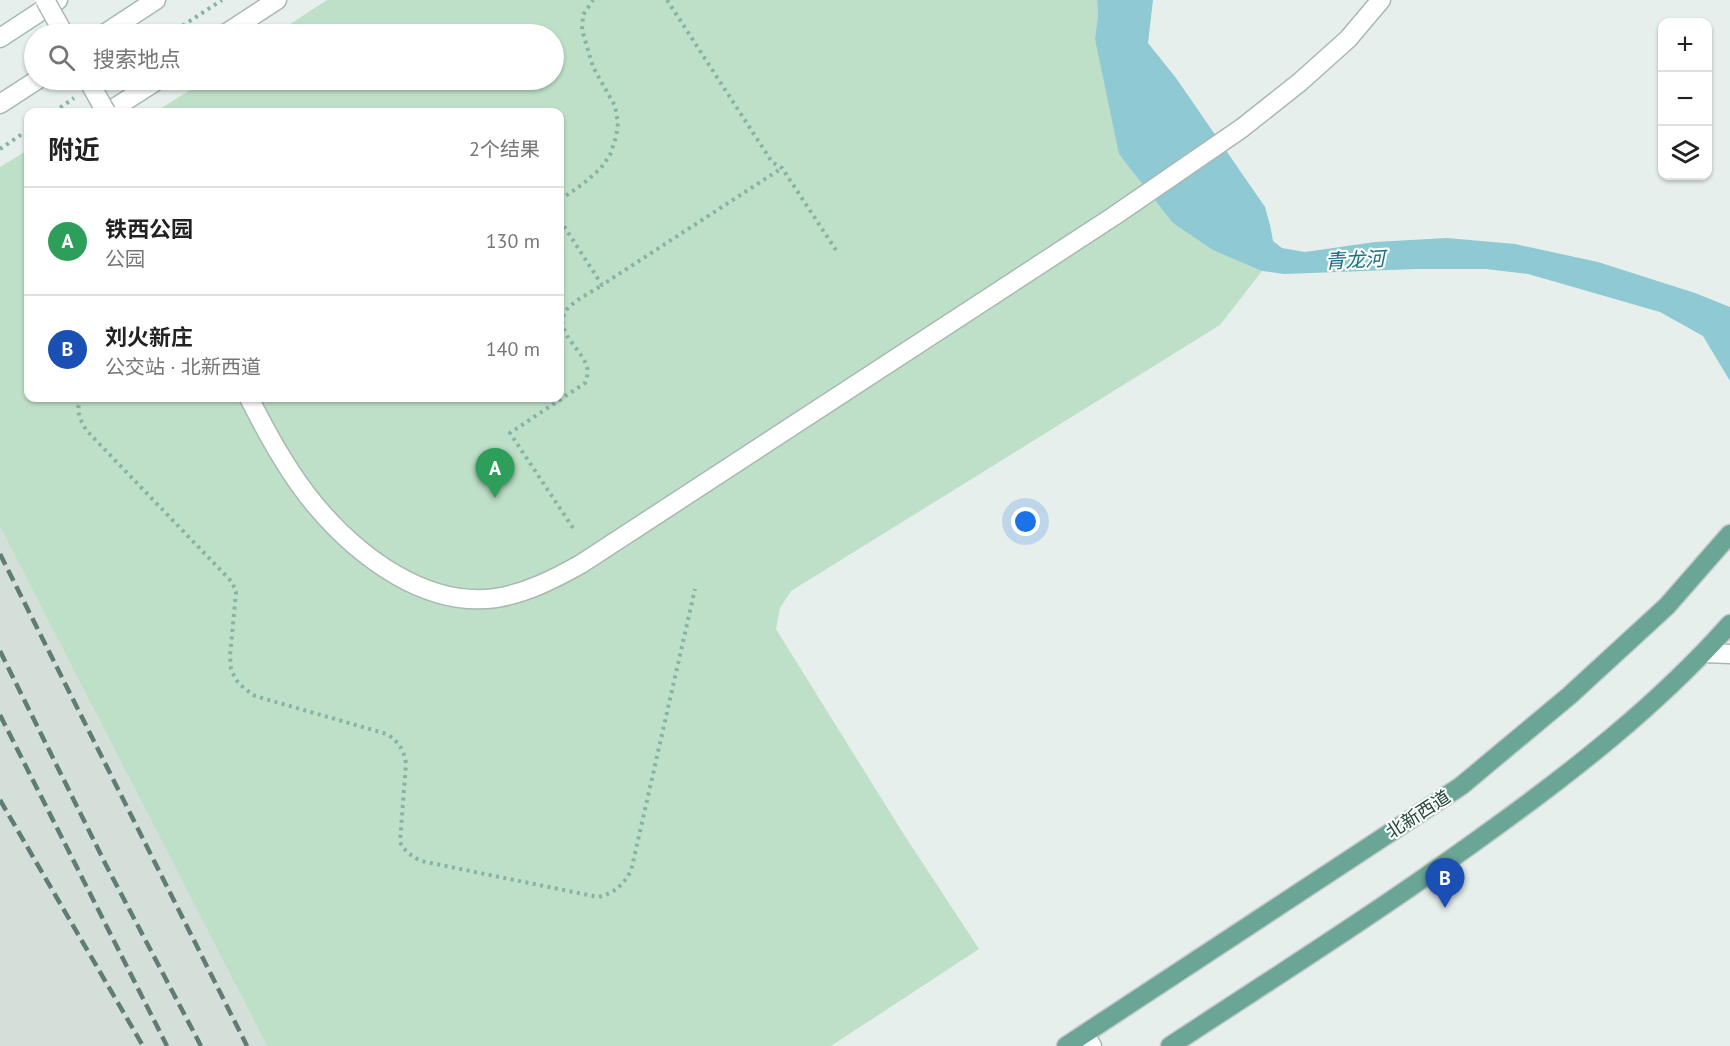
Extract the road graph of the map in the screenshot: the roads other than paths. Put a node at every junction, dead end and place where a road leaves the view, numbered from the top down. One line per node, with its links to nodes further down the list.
1 (45, 0): 6 (street, bridge)
2 (58, 0): 9 (street)
3 (156, 0): 7 (street)
4 (277, 0): 8 (street)
5 (1381, 0): 16 (street)
6 (58, 24)
7 (119, 24)
8 (240, 24)
9 (0, 38)
10 (24, 88): 13 (street)
11 (94, 90): 14 (street, bridge)
12 (142, 90): 15 (street)
13 (0, 104)
14 (105, 108)
15 (113, 108)
16 (251, 402)
17 (1730, 534): 21 (main road, 北新西道)
18 (1730, 624): 19 (main road)
19 (1705, 653): 20 (street); 23 (main road)
20 (1730, 654)
21 (1088, 1040): 22 (main road, 北新西道)
22 (1066, 1046)
23 (1170, 1046)

